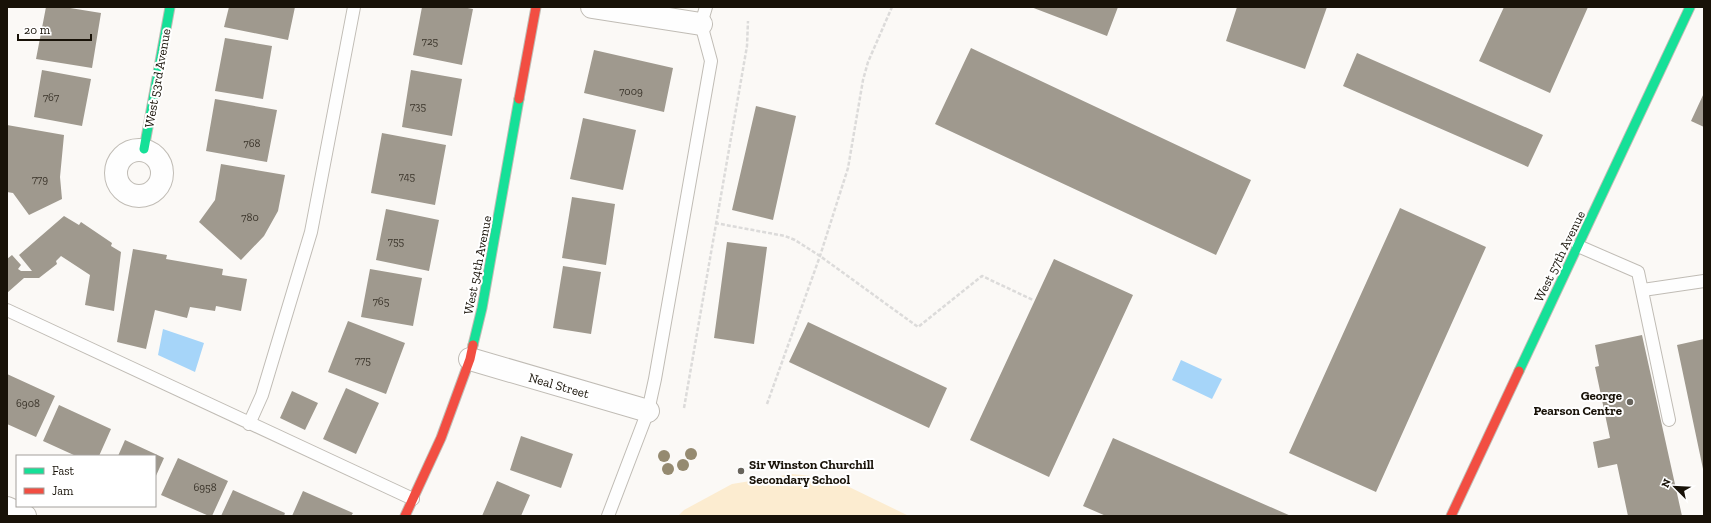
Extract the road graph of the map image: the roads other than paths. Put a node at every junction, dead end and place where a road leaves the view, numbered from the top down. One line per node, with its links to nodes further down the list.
1 (170, 7): 7 (street, West 53rd Avenue)
2 (354, 7): 15 (lane)
3 (536, 7): 12 (street, West 54th Avenue)
4 (592, 7): 6 (street)
5 (1690, 7): 8 (street, West 57th Avenue)
6 (704, 16): 13 (lane)
7 (144, 150)
8 (1578, 246): 10 (lane); 21 (street, West 57th Avenue)
9 (1704, 281): 10 (lane)
10 (1643, 290): 14 (lane)
11 (7, 310): 15 (lane)
12 (470, 359): 13 (street, Neal Street); 16 (street, West 54th Avenue)
13 (648, 411): 20 (lane)
14 (1669, 420)
15 (249, 424): 16 (lane)
16 (413, 499): 19 (street, West 54th Avenue)
17 (7, 508): 18 (street)
18 (25, 516)
19 (405, 516)
20 (608, 516)
21 (1451, 516)

